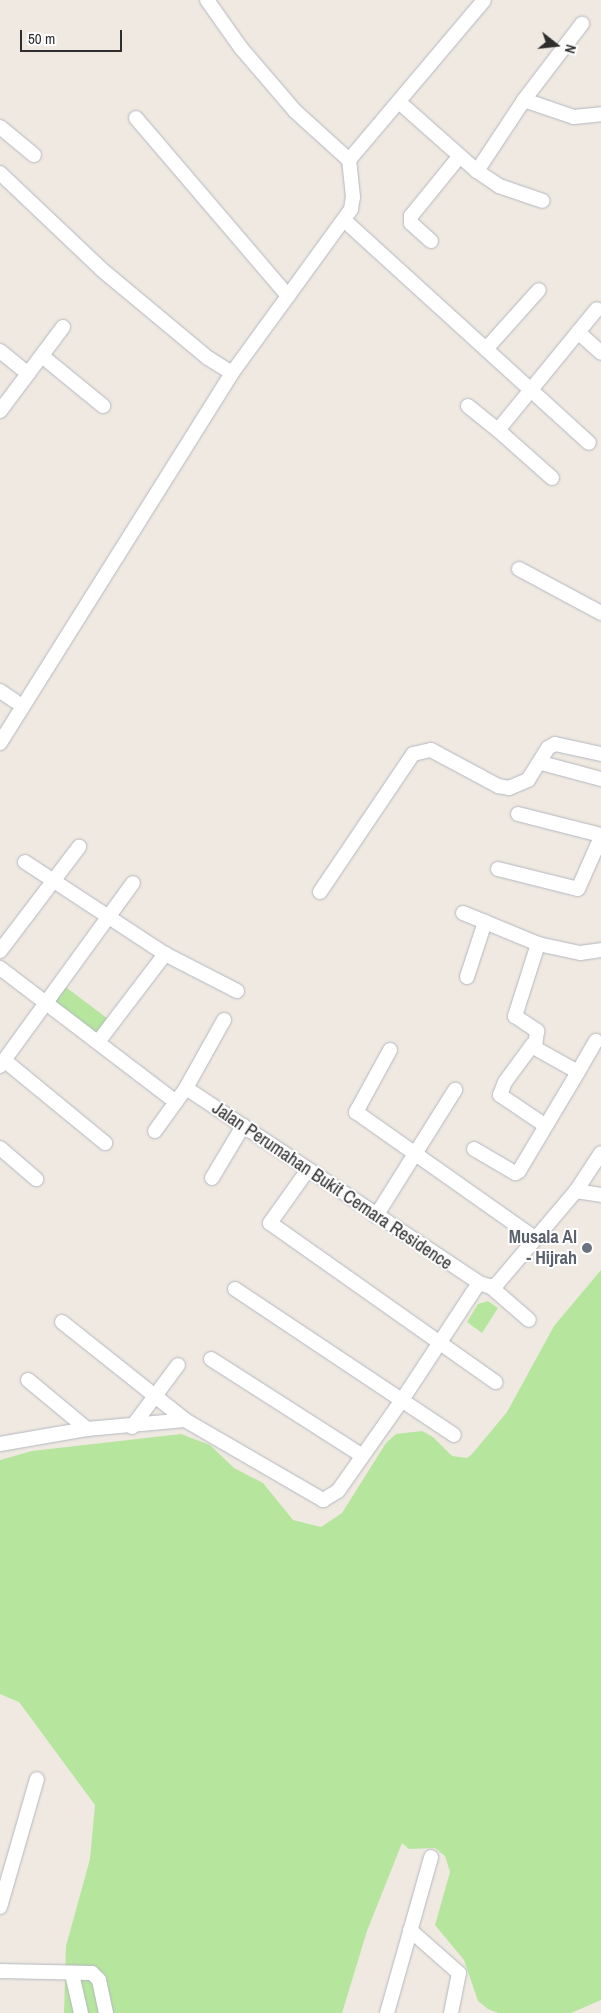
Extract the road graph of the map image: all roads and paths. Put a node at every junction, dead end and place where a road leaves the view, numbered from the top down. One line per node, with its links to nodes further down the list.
1 (207, 0): 11 (street)
2 (484, 0): 5 (street)
3 (582, 24): 4 (street)
4 (524, 100): 6 (street); 12 (street)
5 (399, 102): 10 (street); 11 (street)
6 (601, 114)
7 (136, 118): 18 (street)
8 (0, 126): 9 (street)
9 (34, 154)
10 (459, 157): 12 (street); 16 (street)
11 (349, 160): 15 (street)
12 (477, 171): 14 (street)
13 (0, 173): 26 (street)
14 (543, 201)
15 (344, 220): 18 (street); 22 (street)
16 (431, 241)
17 (539, 290): 22 (street)
18 (288, 296): 26 (street)
19 (597, 309): 21 (street)
20 (63, 327): 25 (street)
21 (578, 332): 24 (street); 28 (street)
22 (486, 349): 28 (street)
23 (0, 351): 27 (street)
24 (601, 353)
25 (42, 356): 27 (street); 29 (street)
26 (232, 373): 39 (street)
27 (28, 374): 31 (street)
28 (531, 390): 32 (street); 33 (street)
29 (103, 406)
30 (468, 406): 32 (street)
31 (0, 411)
32 (498, 430): 34 (street)
33 (589, 443)
34 (552, 478)
35 (519, 569): 36 (street)
36 (601, 614)
37 (0, 692): 38 (street)
38 (14, 701)
39 (0, 743)
40 (601, 754): 50 (street)
41 (546, 764): 42 (street)
42 (601, 779)
43 (518, 814): 44 (street)
44 (601, 836): 47 (street)
45 (79, 847): 48 (street)
46 (25, 862): 48 (street)
47 (498, 869)
48 (53, 881): 52 (street); 56 (street)
49 (133, 883): 52 (street)
50 (320, 892)
51 (463, 913): 53 (street)
52 (109, 917): 57 (street); 61 (street)
53 (489, 924): 54 (street); 59 (street)
54 (538, 944): 55 (street); 65 (street)
55 (601, 950)
56 (0, 951)
57 (165, 954): 60 (street); 64 (street)
58 (0, 968): 61 (street)
59 (467, 977)
60 (237, 991)
61 (46, 1004): 64 (street); 67 (street)
62 (224, 1020): 69 (street)
63 (596, 1041): 68 (street)
64 (98, 1042): 71 (street)
65 (533, 1044): 68 (street); 73 (street)
66 (390, 1050): 79 (street)
67 (2, 1063): 75 (street)
68 (578, 1072): 73 (street)
69 (186, 1088): 71 (street); 72 (street, Jalan Perumahan Bukit Cemara Residence)
70 (455, 1090): 79 (street)
71 (176, 1102): 74 (street)
72 (243, 1126): 80 (street, Jalan Perumahan Bukit Cemara Residence); 81 (street)
73 (546, 1126): 77 (street)
74 (155, 1131)
75 (105, 1143)
76 (0, 1148): 82 (street)
77 (474, 1149)
78 (601, 1153): 83 (street)
79 (417, 1154): 85 (street); 86 (street)
80 (306, 1170): 85 (street, Jalan Perumahan Bukit Cemara Residence); 91 (street)
81 (212, 1178)
82 (36, 1180)
83 (576, 1191): 84 (street); 86 (street)
84 (601, 1194)
85 (376, 1216): 87 (street, Jalan Perumahan Bukit Cemara Residence)
86 (536, 1239): 87 (street)
87 (485, 1285): 89 (street, Jalan Perumahan Bukit Cemara Residence); 91 (street)
88 (234, 1289): 97 (street)
89 (529, 1320)
90 (62, 1322): 96 (street)
91 (440, 1341): 95 (street); 97 (street)
92 (211, 1359): 103 (street)
93 (178, 1365): 96 (street)
94 (28, 1380): 100 (street)
95 (495, 1382)
96 (155, 1397): 98 (street); 99 (street)
97 (402, 1400): 101 (street); 103 (street)
98 (185, 1420): 99 (street); 103 (street)
99 (132, 1427): 100 (street)
100 (87, 1429): 102 (street)
101 (454, 1435)
102 (0, 1444)
103 (361, 1455)
104 (37, 1779): 106 (street)
105 (431, 1857): 107 (street)
106 (0, 1907)
107 (410, 1930): 112 (street); 113 (street)
108 (0, 1971): 109 (street)
109 (72, 1974): 110 (street); 111 (street)
110 (81, 2013)
111 (106, 2013)
112 (387, 2013)
113 (451, 2013)

